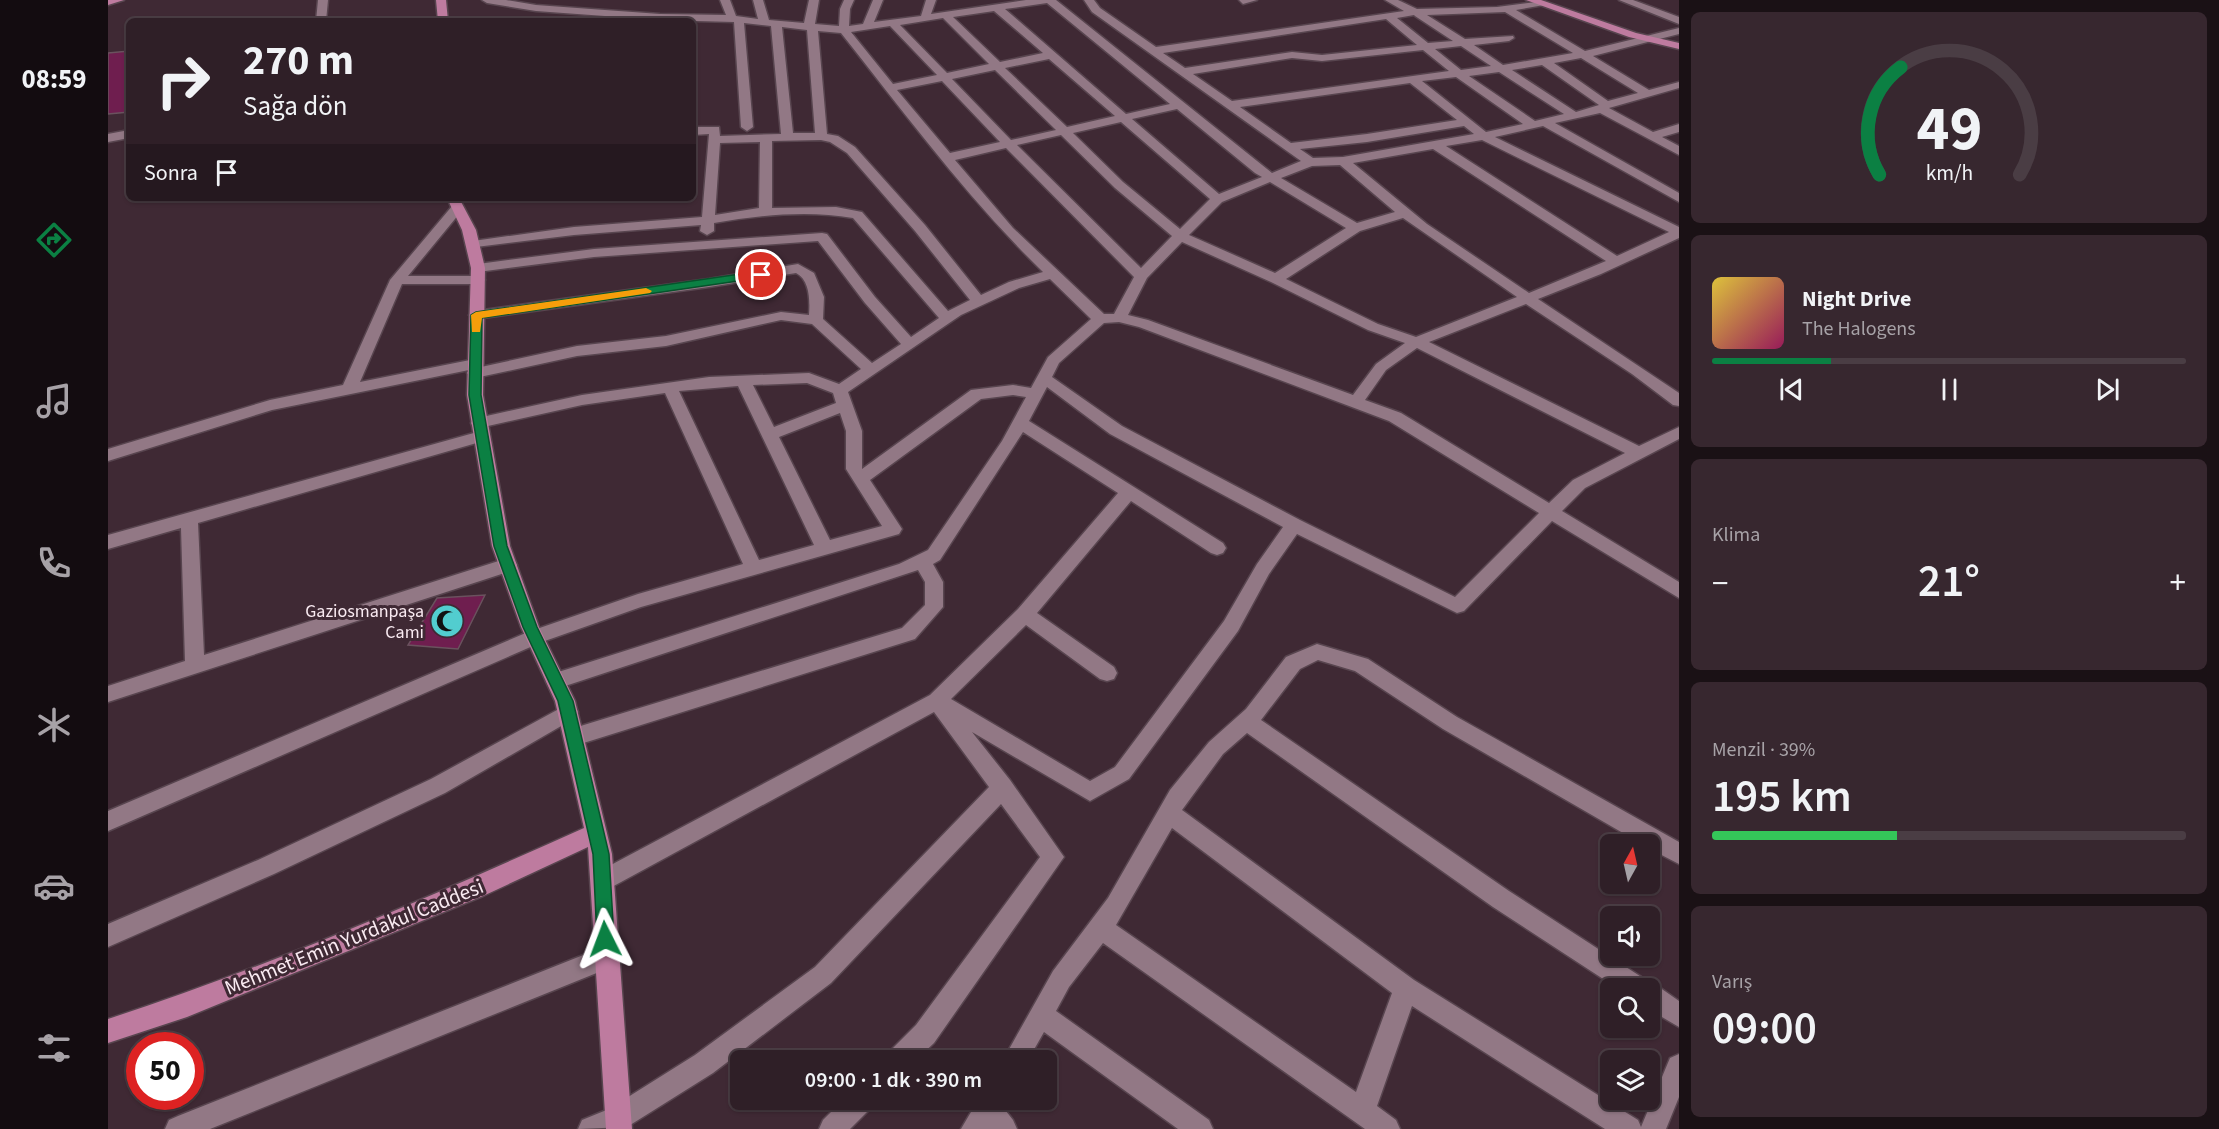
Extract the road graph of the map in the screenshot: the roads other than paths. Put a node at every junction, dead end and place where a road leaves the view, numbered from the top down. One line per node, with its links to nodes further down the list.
1 (118, 0): 18 (main road)
2 (327, 0): 31 (street)
3 (441, 0): 32 (main road)
4 (487, 0): 20 (street)
5 (582, 0): 24 (street)
6 (617, 0): 33 (street)
7 (725, 0): 35 (street)
8 (758, 0): 37 (street)
9 (814, 0): 40 (street)
10 (849, 0): 41 (street)
11 (878, 0): 39 (street)
12 (931, 0): 34 (street)
13 (1048, 0): 21 (street); 54 (street)
14 (1089, 0): 48 (street)
15 (1390, 0): 26 (street)
16 (1442, 0): 25 (street)
17 (1624, 0): 36 (street)
18 (108, 2)
19 (1536, 2): 23 (street); 44 (main road)
20 (532, 4): 24 (street)
21 (1003, 4): 22 (street); 49 (street)
22 (976, 5): 27 (street)
23 (1507, 9): 25 (street); 50 (street)
24 (579, 11): 33 (street)
25 (1463, 11): 26 (street)
26 (1415, 12): 30 (street); 45 (street)
27 (945, 15): 34 (street); 52 (street)
28 (658, 16): 29 (street); 33 (street)
29 (692, 16): 35 (street)
30 (1388, 16): 47 (street); 48 (street)
31 (322, 18)
32 (443, 18)
33 (615, 18)
34 (925, 18): 38 (street)
35 (735, 19): 37 (street); 68 (street)
36 (1679, 21)
37 (770, 23): 40 (street); 72 (street)
38 (893, 23): 39 (street); 56 (street)
39 (867, 26): 41 (street)
40 (810, 27): 41 (street); 75 (street)
41 (844, 30): 59 (street)
42 (1679, 31): 44 (street)
43 (1509, 38): 45 (street)
44 (1652, 39): 46 (main road); 50 (street)
45 (1464, 43): 47 (street); 53 (street)
46 (1679, 46)
47 (1427, 47): 54 (street); 55 (street)
48 (1154, 51): 54 (street)
49 (1051, 55): 52 (street); 65 (street)
50 (1582, 55): 51 (street); 60 (street)
51 (1546, 63): 53 (street); 63 (street)
52 (998, 66): 56 (street); 73 (street)
53 (1501, 69): 55 (street); 64 (street)
54 (1166, 72): 61 (street); 62 (street)
55 (1459, 74): 57 (street); 67 (street)
56 (946, 78): 59 (street); 82 (street)
57 (1412, 79): 62 (street); 66 (street)
58 (1678, 86): 60 (street)
59 (890, 88): 86 (street)
60 (1648, 94): 63 (street)
61 (1180, 105): 65 (street); 89 (street)
62 (1229, 105): 84 (street)
63 (1604, 107): 64 (street); 79 (street)
64 (1572, 115): 67 (street)
65 (1123, 119): 73 (street); 91 (street)
66 (1467, 122): 78 (street); 84 (street)
67 (1538, 123): 78 (street); 90 (street)
68 (747, 127): 72 (street); 77 (street)
69 (126, 128): 71 (street)
70 (1679, 128): 79 (street)
71 (108, 130)
72 (786, 131): 75 (street); 81 (street)
73 (1065, 131): 82 (street); 98 (street)
74 (696, 132): 77 (street)
75 (820, 132): 108 (street)
76 (126, 135): 80 (street)
77 (716, 135): 81 (street); 95 (street)
78 (1484, 136): 83 (street); 97 (street)
79 (1652, 136): 85 (street)
80 (108, 138)
81 (766, 138): 93 (street)
82 (1010, 144): 86 (street); 104 (street)
83 (1436, 144): 87 (street); 101 (street)
84 (1288, 147): 88 (street)
85 (1679, 151)
86 (946, 158): 103 (street)
87 (1343, 161): 88 (street); 94 (street)
88 (1310, 162): 89 (street)
89 (1271, 179): 91 (street); 96 (street)
90 (1679, 198)
91 (1217, 199): 98 (street)
92 (456, 203): 100 (main road); 106 (street)
93 (765, 212): 95 (street); 110 (street)
94 (1405, 213): 96 (street); 107 (street)
95 (709, 220): 99 (street); 100 (street)
96 (1355, 228): 105 (street)
97 (1679, 232): 101 (street)
98 (1180, 236): 104 (street); 105 (street)
99 (706, 244): 102 (street); 115 (street)
100 (473, 245): 102 (main road)
101 (1616, 262): 107 (street)
102 (478, 274): 106 (street); 109 (main road)
103 (1053, 274): 108 (street); 112 (street)
104 (1142, 276): 111 (street)
105 (1276, 279): 114 (street)
106 (397, 280): 121 (street)
107 (1526, 298): 114 (street); 123 (street)
108 (978, 301): 110 (street)
109 (476, 315): 113 (street); 116 (main road)
110 (947, 318): 115 (street)
111 (1119, 318): 112 (street); 124 (street)
112 (1100, 319): 119 (street)
113 (816, 320): 116 (street); 117 (street)
114 (1416, 342): 124 (street); 129 (street)
115 (910, 345): 117 (street)
116 (475, 369): 121 (street); 126 (main road)
117 (871, 370): 122 (street)
118 (743, 381): 120 (street); 122 (street); 128 (street)
119 (1040, 386): 125 (street); 131 (street); 135 (street)
120 (670, 388): 126 (street); 141 (street)
121 (349, 390): 130 (street)
122 (843, 398): 128 (street); 131 (street)
123 (1679, 401)
124 (1356, 402): 133 (street)
125 (1020, 423): 132 (street); 139 (street)
126 (480, 430): 134 (street); 140 (main road)
127 (1679, 432): 129 (street)
128 (769, 435): 137 (street)
129 (1639, 453): 133 (street)
130 (108, 455)
131 (860, 478): 137 (street)
132 (1129, 492): 138 (street); 143 (street)
133 (1549, 511): 135 (street); 142 (street)
134 (189, 519): 136 (street); 145 (street)
135 (1294, 525): 149 (street)
136 (108, 542)
137 (825, 548): 141 (street)
138 (1217, 548)
139 (922, 561): 147 (street); 152 (street)
140 (508, 565): 144 (main road); 145 (street)
141 (754, 567): 144 (street)
142 (1679, 591)
143 (1025, 614): 146 (street); 149 (street)
144 (535, 637): 147 (main road); 155 (street)
145 (195, 666): 148 (street)
146 (1107, 673)
147 (556, 681): 150 (main road)
148 (108, 694)
149 (937, 700): 153 (street); 158 (street)
150 (568, 712): 152 (main road); 160 (street)
151 (1246, 721): 154 (street); 157 (street); 162 (street)
152 (573, 737): 156 (main road)
153 (1003, 787): 168 (street); 174 (street)
154 (1169, 813): 159 (street); 163 (street)
155 (108, 821)
156 (596, 833): 158 (main road); 167 (main road, Mehmet Emin Yurdakul Caddesi)
157 (1679, 854)
158 (602, 881): 161 (main road)
159 (1100, 927): 165 (street); 172 (street)
160 (108, 936)
161 (606, 958): 174 (main road); 175 (street)
162 (1623, 978)
163 (1406, 988): 172 (street); 181 (street)
164 (1660, 1003): 166 (street)
165 (1041, 1015): 169 (street); 179 (street)
166 (1679, 1015)
167 (108, 1031)
168 (909, 1050)
169 (1021, 1050)
170 (1679, 1067): 182 (street)
171 (851, 1110): 177 (street)
172 (1362, 1111): 180 (street)
173 (984, 1112): 178 (street)
174 (619, 1124): 176 (street)
175 (178, 1129)
176 (591, 1129)
177 (832, 1129)
178 (1004, 1129)
179 (1200, 1129)
180 (1387, 1129)
181 (1629, 1129)
182 (1653, 1129)

